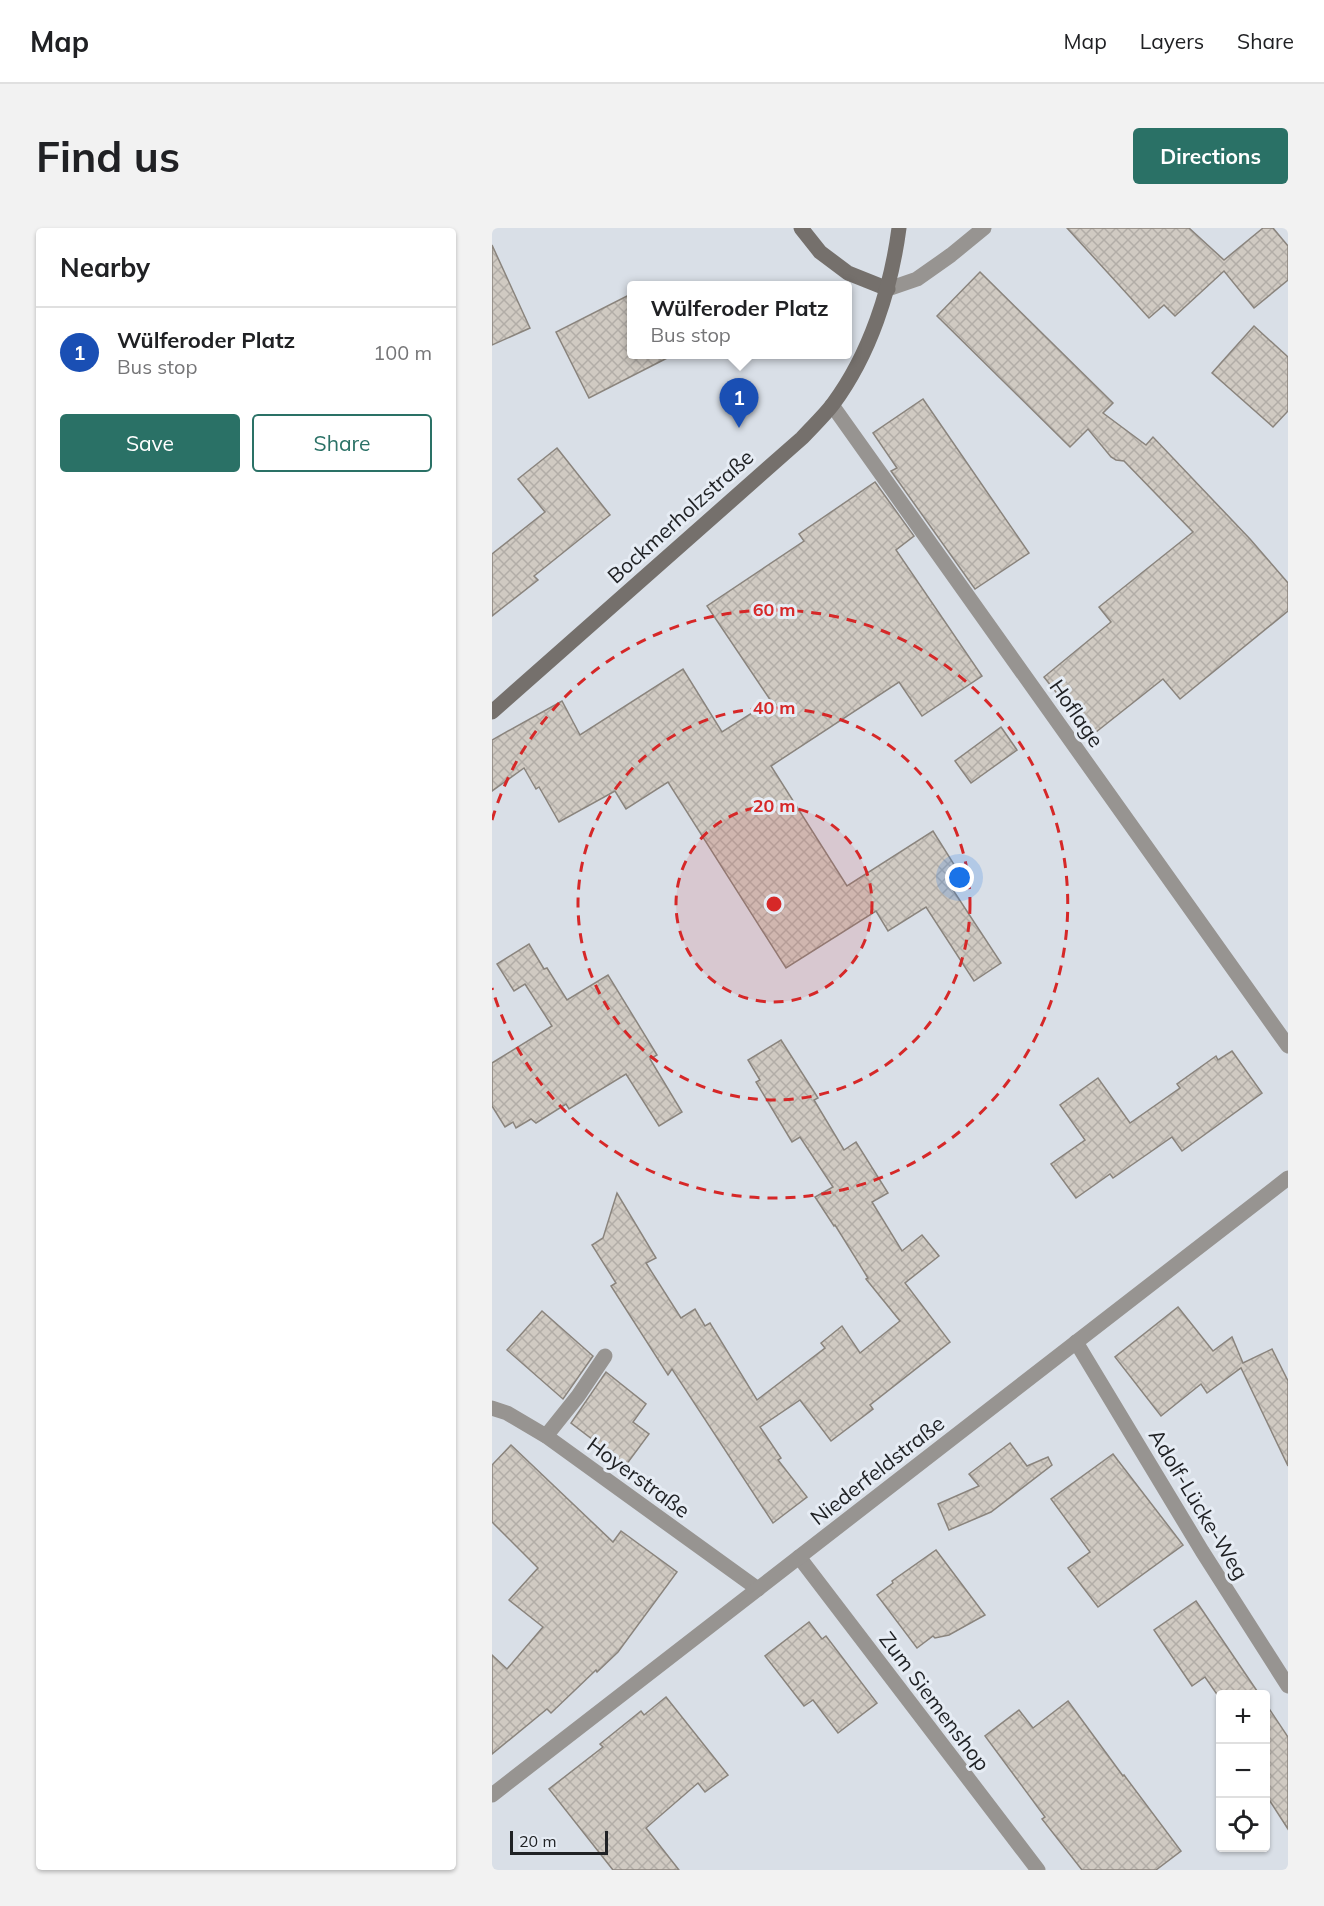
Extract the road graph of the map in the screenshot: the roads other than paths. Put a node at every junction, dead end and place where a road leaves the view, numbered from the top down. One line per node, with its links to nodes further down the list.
1 (801, 228): 4 (main road)
2 (899, 228): 4 (main road, Bockmerholzstraße)
3 (984, 228): 4 (street)
4 (888, 289): 5 (main road, Bockmerholzstraße)
5 (832, 405): 6 (main road, Bockmerholzstraße); 7 (street, Hoflage)
6 (492, 712)
7 (1288, 1046)
8 (1288, 1178): 9 (street, Niederfeldstraße)
9 (1076, 1342): 13 (street, Niederfeldstraße); 15 (street, Adolf-Lücke-Weg)
10 (605, 1356): 12 (street)
11 (492, 1408): 12 (street, Hoyerstraße)
12 (546, 1436): 14 (street, Hoyerstraße)
13 (799, 1557): 14 (street, Niederfeldstraße); 17 (street, Zum Siemenshop)
14 (758, 1589): 16 (street, Niederfeldstraße)
15 (1288, 1686)
16 (492, 1795)
17 (1038, 1870)

